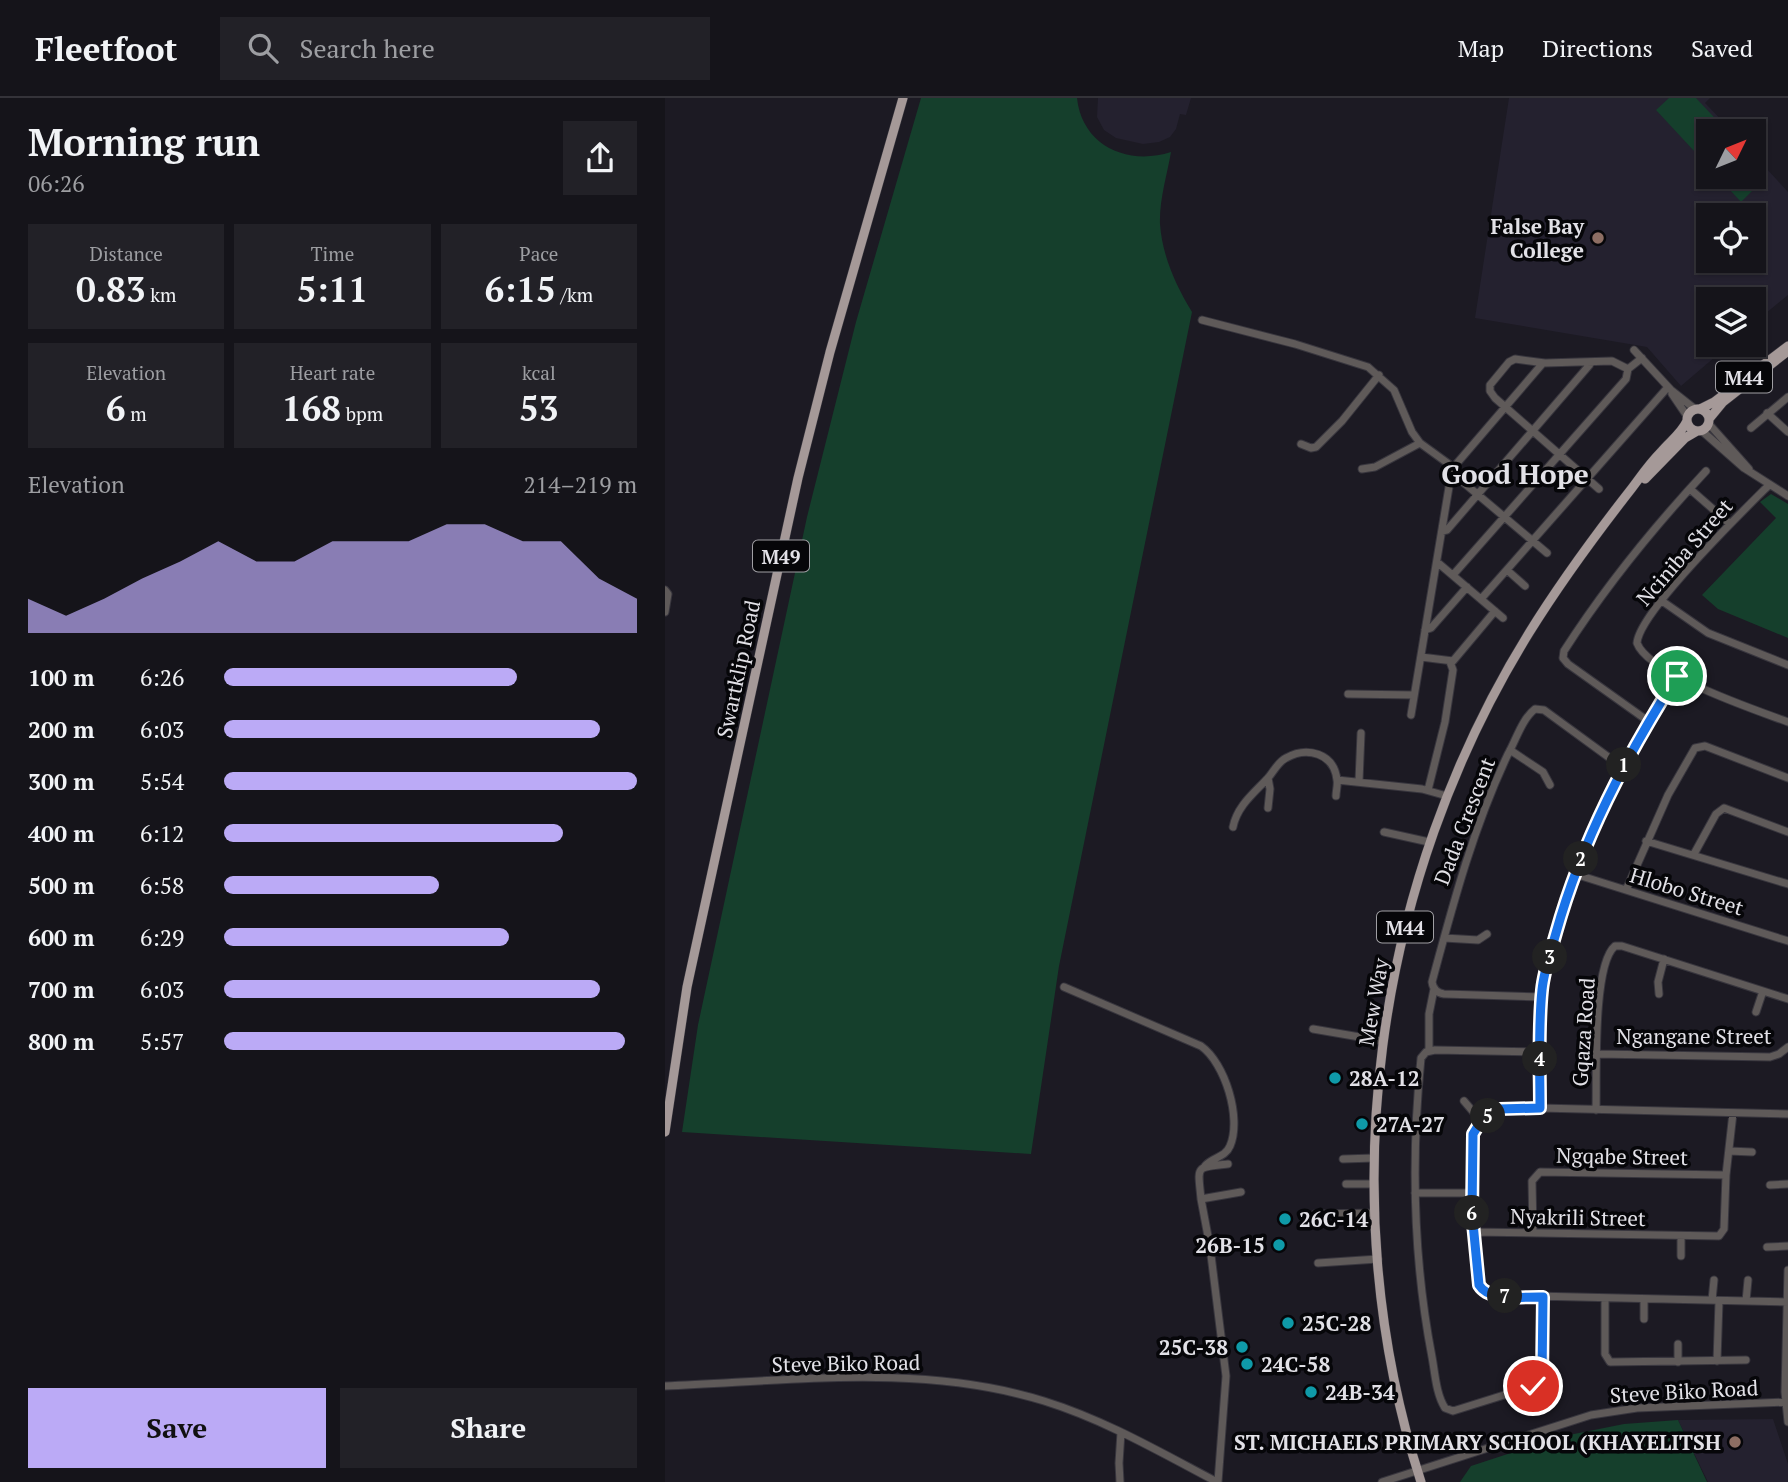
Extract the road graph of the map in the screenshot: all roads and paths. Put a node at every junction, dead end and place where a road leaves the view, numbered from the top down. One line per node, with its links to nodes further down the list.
1 (903, 98): 102 (main road, Swartklip Road / M49)
2 (1202, 320): 9 (street)
3 (1788, 348): 14 (main road, Mew Way / M44); 15 (main road, Mew Way / M44)
4 (1635, 350): 5 (street)
5 (1642, 358): 8 (street); 10 (street)
6 (1592, 362): 7 (street); 8 (street); 17 (street)
7 (1543, 363): 12 (street); 12 (street)
8 (1628, 369): 21 (street)
9 (1379, 375): 19 (street); 20 (street)
10 (1669, 389): 14 (street); 25 (street)
11 (1788, 397): 13 (street)
12 (1505, 407): 17 (street); 23 (street)
13 (1767, 413): 16 (street); 18 (street)
14 (1692, 414): 15 (main road); 15 (main road, M44); 31 (main road, Mew Way / M44)
15 (1704, 427): 26 (street); 31 (main road, Mew Way / M44)
16 (1751, 428)
17 (1533, 432): 21 (street); 29 (street)
18 (1788, 432)
19 (1420, 443): 22 (street); 23 (street)
20 (1301, 444)
21 (1559, 455): 25 (street); 32 (street)
22 (1363, 469)
23 (1452, 470): 29 (street); 34 (street)
24 (1706, 471): 28 (street)
25 (1587, 479): 27 (street); 35 (street)
26 (1769, 485): 30 (street); 33 (street, Nciniba Street)
27 (1599, 489)
28 (1690, 489): 33 (street); 56 (street)
29 (1479, 494): 32 (street); 34 (street)
30 (1788, 496)
31 (1627, 497): 68 (main road, Mew Way / M44)
32 (1505, 517): 35 (street); 39 (street)
33 (1730, 524): 44 (street, Nciniba Street)
34 (1442, 531): 37 (street)
35 (1533, 541): 36 (street); 38 (street)
36 (1547, 553)
37 (1437, 562): 39 (street); 48 (street)
38 (1507, 570): 40 (street); 43 (street)
39 (1453, 575): 41 (street)
40 (1525, 586)
41 (1467, 587): 43 (street); 48 (street)
42 (665, 590): 46 (street)
43 (1481, 599): 45 (street)
44 (1662, 601): 51 (street); 52 (street, Nciniba Street)
45 (1495, 611): 47 (street); 50 (street)
46 (665, 612)
47 (1503, 618)
48 (1425, 630): 49 (street)
49 (1421, 657): 50 (street); 54 (street)
50 (1450, 662): 66 (street)
51 (1788, 665)
52 (1677, 676): 56 (street); 57 (street, Nciniba Street)
53 (1348, 694): 54 (street)
54 (1414, 695): 55 (street)
55 (1411, 715)
56 (1648, 721): 60 (street)
57 (1788, 722)
58 (1361, 733): 64 (street)
59 (1510, 750): 60 (street, Dada Crescent); 65 (street); 80 (street, Dada Crescent)
60 (1622, 767): 76 (street)
61 (1268, 778): 63 (street); 69 (street); 70 (street)
62 (1788, 778): 73 (street)
63 (1337, 780): 64 (street); 67 (street)
64 (1359, 781): 66 (street)
65 (1550, 785)
66 (1428, 790): 68 (street)
67 (1336, 796)
68 (1447, 796): 74 (main road, Mew Way / M44)
69 (1268, 808)
70 (1233, 827)
71 (1384, 832): 74 (street)
72 (1788, 832): 75 (street)
73 (1646, 841): 75 (street); 78 (street)
74 (1429, 842): 91 (main road, Mew Way / M44)
75 (1694, 855): 77 (street)
76 (1575, 874): 78 (street, Hlobo Street); 87 (street)
77 (1788, 884)
78 (1626, 890): 81 (street, Hlobo Street)
79 (1487, 934): 80 (street)
80 (1444, 939): 84 (street, Dada Crescent)
81 (1788, 941)
82 (1664, 959): 85 (street, Gqaza Road); 86 (street); 95 (street, Gqaza Road)
83 (1064, 987): 108 (street)
84 (1434, 989): 87 (street); 93 (street, Dada Crescent)
85 (1763, 991): 88 (street, Gqaza Road); 89 (street)
86 (1660, 995)
87 (1542, 997): 94 (street)
88 (1788, 999)
89 (1756, 1012)
90 (1313, 1029): 91 (street)
91 (1383, 1041): 105 (main road, Mew Way / M44)
92 (1788, 1048): 95 (street, Ngangane Street)
93 (1429, 1051): 94 (street); 115 (street, Dada Crescent)
94 (1540, 1052): 97 (street)
95 (1597, 1054): 98 (street, Gqaza Road)
96 (1464, 1101): 101 (street)
97 (1540, 1108): 98 (street); 101 (street)
98 (1597, 1110): 99 (street)
99 (1733, 1113): 100 (street); 103 (street, Nyakrili Street)
100 (1788, 1114)
101 (1481, 1121): 116 (street)
102 (665, 1127)
103 (1729, 1151): 104 (street); 109 (street, Nyakrili Street)
104 (1752, 1152)
105 (1374, 1158): 106 (street); 111 (main road, Mew Way / M44)
106 (1343, 1159)
107 (1228, 1164): 108 (street)
108 (1205, 1166): 117 (street)
109 (1726, 1175): 121 (street, Ngqabe Street); 122 (street, Nyakrili Street)
110 (1346, 1184): 111 (street)
111 (1374, 1184): 118 (main road, Mew Way / M44)
112 (1788, 1184): 113 (street)
113 (1770, 1185)
114 (1241, 1192): 117 (street)
115 (1415, 1193): 116 (street); 131 (street, Dada Crescent)
116 (1471, 1193): 120 (street)
117 (1201, 1199): 148 (street)
118 (1375, 1213): 119 (street); 126 (main road, Mew Way / M44)
119 (1315, 1214)
120 (1473, 1232): 121 (street, Nyakrili Street); 131 (street)
121 (1533, 1233): 122 (street, Nyakrili Street)
122 (1681, 1236): 125 (street)
123 (1788, 1246): 124 (street)
124 (1767, 1247)
125 (1681, 1256)
126 (1378, 1259): 127 (street); 146 (main road, Mew Way / M44)
127 (1318, 1262)
128 (1788, 1270): 136 (street)
129 (1714, 1280): 134 (street)
130 (1748, 1280): 135 (street)
131 (1543, 1297): 132 (street)
132 (1605, 1298): 133 (street); 141 (street)
133 (1644, 1299): 134 (street); 137 (street)
134 (1715, 1300): 135 (street); 140 (street)
135 (1746, 1301): 136 (street)
136 (1788, 1302): 143 (street)
137 (1644, 1320)
138 (1678, 1344): 141 (street)
139 (1746, 1360): 140 (street)
140 (1717, 1361): 141 (street)
141 (1678, 1362)
142 (665, 1386): 145 (street, Steve Biko Road)
143 (1787, 1402): 144 (street); 146 (street, Steve Biko Road)
144 (1788, 1422)
145 (1121, 1432): 147 (street); 148 (street, Steve Biko Road)
146 (1417, 1471): 149 (street, Steve Biko Road); 150 (main road, Mew Way / M44)
147 (1121, 1482)
148 (1217, 1482)
149 (1382, 1482)
150 (1421, 1482)

